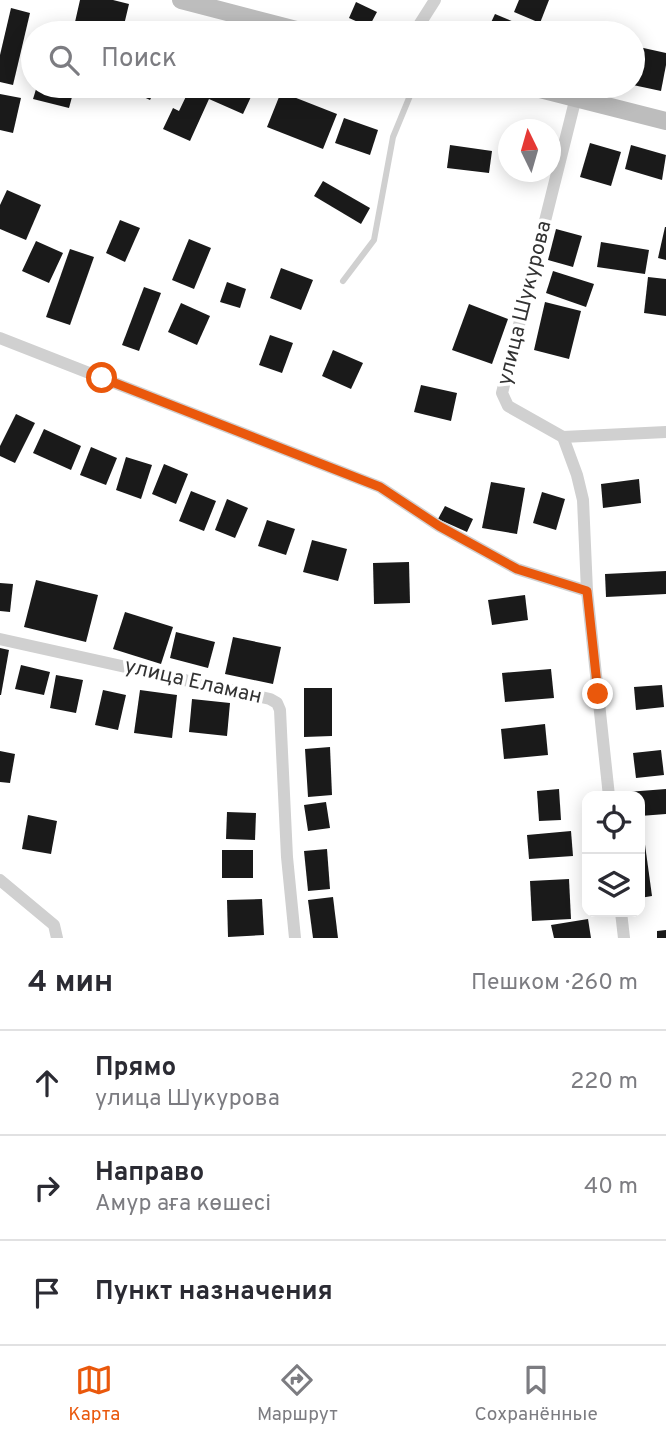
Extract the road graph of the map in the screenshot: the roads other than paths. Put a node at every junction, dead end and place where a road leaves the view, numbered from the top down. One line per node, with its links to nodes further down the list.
1 (181, 0): 3 (main road)
2 (435, 0): 4 (street)
3 (262, 21)
4 (422, 21)
5 (409, 98): 9 (lane)
6 (576, 98): 12 (street, улица Шукурова)
7 (580, 98): 8 (main road)
8 (666, 121)
9 (343, 281)
10 (0, 338): 13 (street)
11 (666, 432): 12 (street)
12 (563, 437): 13 (street)
13 (587, 591): 15 (street)
14 (0, 639): 19 (street, улица Еламан)
15 (608, 791)
16 (0, 880): 18 (street)
17 (622, 917): 20 (street)
18 (57, 938)
19 (295, 938)
20 (624, 938)

